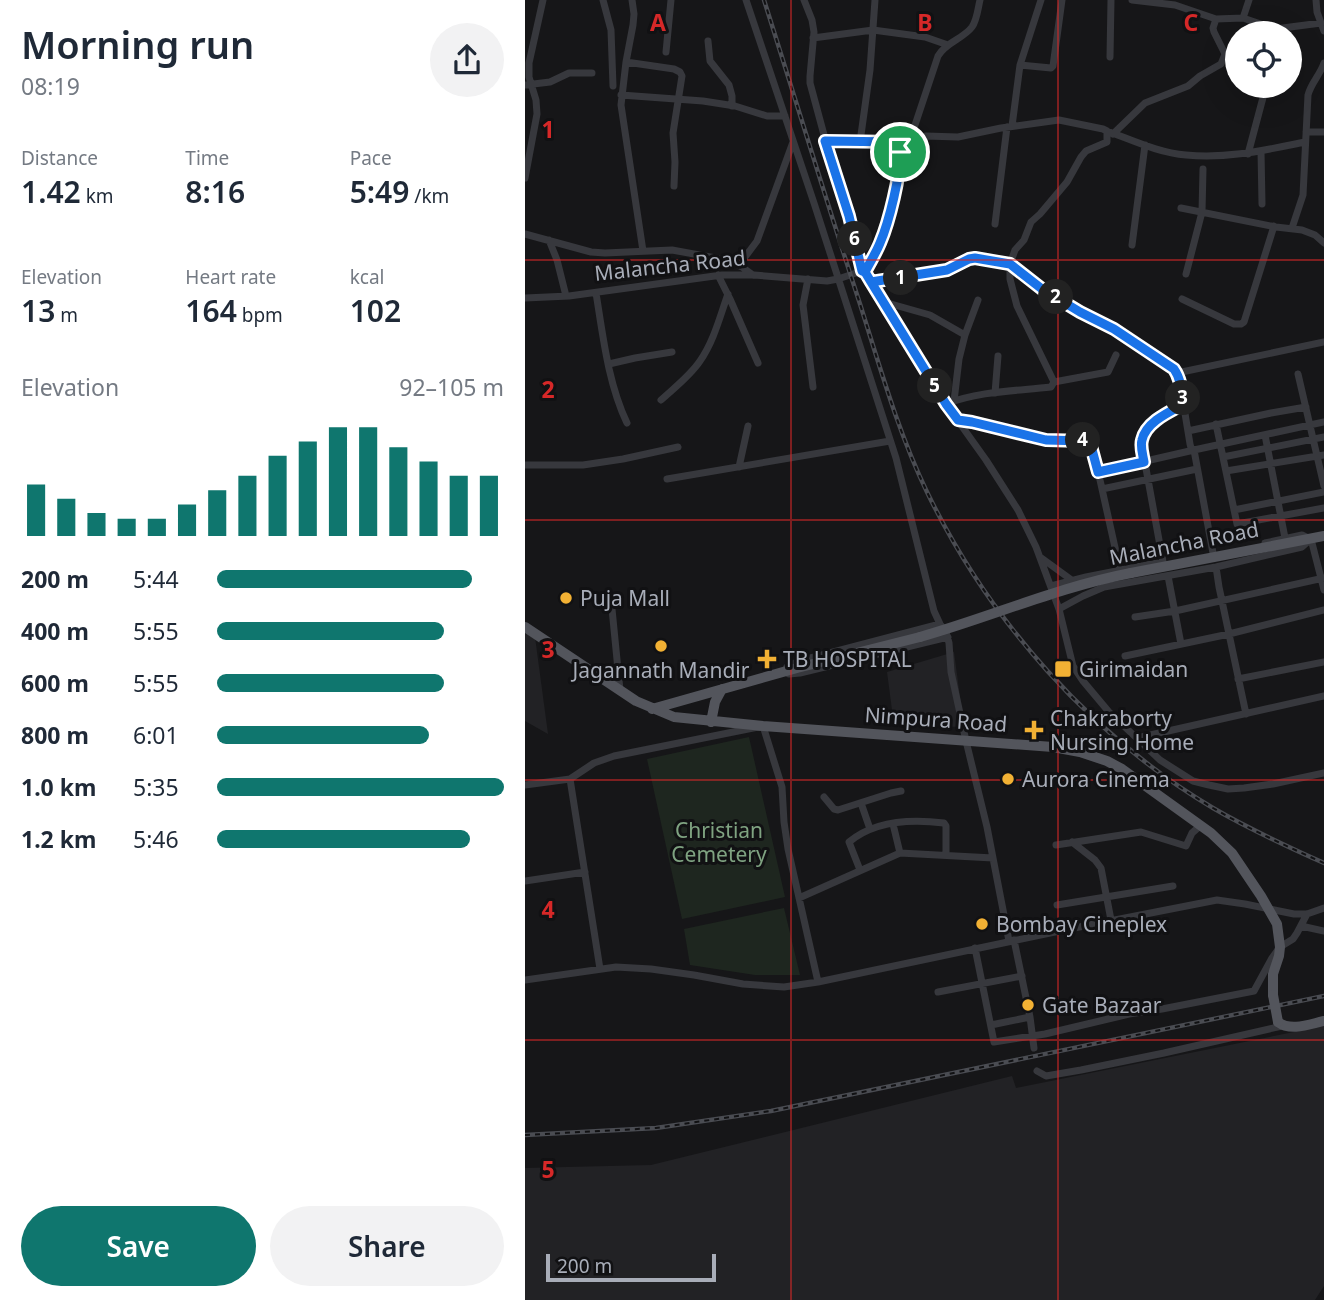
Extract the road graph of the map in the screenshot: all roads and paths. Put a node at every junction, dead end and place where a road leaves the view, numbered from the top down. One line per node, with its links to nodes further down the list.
1 (544, 0): 28 (street)
2 (603, 0): 29 (street)
3 (632, 0): 24 (street)
4 (671, 0): 22 (street)
5 (746, 0): 34 (street)
6 (804, 0): 19 (street)
7 (875, 0): 18 (street)
8 (980, 0): 21 (street)
9 (1041, 0): 26 (street)
10 (1062, 0): 26 (street)
11 (1111, 0): 23 (street)
12 (1132, 0): 16 (street)
13 (1249, 0): 15 (street)
14 (1316, 0): 17 (street)
15 (1243, 18): 16 (street); 17 (street)
16 (1216, 19): 36 (street)
17 (1323, 26)
18 (873, 30): 19 (street); 21 (street); 42 (street)
19 (813, 38): 40 (street)
20 (708, 41): 33 (street)
21 (948, 45): 39 (street)
22 (666, 52)
23 (1110, 57)
24 (625, 62): 30 (street); 32 (street)
25 (1324, 63): 37 (street)
26 (1020, 65): 35 (street)
27 (592, 72): 28 (street)
28 (528, 85): 49 (street)
29 (613, 86)
30 (621, 95): 32 (street); 61 (street)
31 (1263, 98): 47 (street)
32 (679, 100): 33 (street); 50 (street)
33 (732, 106): 34 (street)
34 (785, 116): 41 (street)
35 (1010, 127): 36 (street); 39 (street); 54 (street)
36 (1110, 132): 45 (street); 62 (street)
37 (1306, 132): 38 (street); 44 (street)
38 (1324, 132)
39 (909, 139): 43 (street)
40 (825, 141): 42 (street); 64 (street)
41 (793, 142): 63 (street); 69 (street)
42 (860, 142): 43 (street)
43 (899, 142): 64 (street)
44 (1305, 142): 46 (street); 56 (street)
45 (1145, 145): 47 (street); 60 (street)
46 (1261, 151): 47 (street); 51 (street)
47 (1248, 154)
48 (1203, 169): 53 (street)
49 (525, 178)
50 (674, 186)
51 (1262, 204)
52 (1181, 208): 53 (street)
53 (1202, 212): 55 (street); 65 (street)
54 (995, 225)
55 (1273, 226): 56 (street); 75 (street)
56 (1291, 228): 59 (street)
57 (525, 234): 58 (street)
58 (549, 240): 61 (street); 73 (street)
59 (1324, 243)
60 (1132, 245)
61 (643, 251): 63 (street)
62 (1010, 264): 70 (street); 85 (street); 87 (street)
63 (739, 265): 67 (street)
64 (863, 271): 69 (street, Malancha Road); 70 (street)
65 (1186, 274)
66 (718, 275): 67 (street, Malancha Road); 71 (street, Malancha Road); 72 (street)
67 (754, 275): 68 (street, Malancha Road)
68 (808, 279): 69 (street, Malancha Road); 88 (street)
69 (838, 279): 104 (street)
70 (871, 282): 77 (street)
71 (596, 293): 73 (street, Malancha Road); 84 (street)
72 (728, 294): 83 (street); 90 (street)
73 (566, 296): 74 (street, Malancha Road)
74 (525, 298)
75 (1182, 299)
76 (978, 300): 78 (street)
77 (883, 302): 78 (street); 91 (street)
78 (965, 335): 91 (street)
79 (1324, 342): 85 (street)
80 (672, 352): 84 (street)
81 (998, 355): 89 (street)
82 (1116, 355): 87 (street)
83 (758, 363)
84 (609, 364): 96 (street)
85 (1177, 373): 92 (street)
86 (1298, 374): 93 (street)
87 (1053, 382): 89 (street)
88 (813, 387)
89 (995, 393): 91 (street)
90 (661, 400)
91 (950, 402): 94 (street)
92 (1184, 404): 100 (street); 111 (street)
93 (1306, 407): 97 (street); 98 (street)
94 (958, 420): 117 (street); 131 (street)
95 (1324, 422): 98 (street)
96 (627, 423)
97 (1216, 424): 100 (street); 105 (street)
98 (1310, 425): 101 (street); 103 (street)
99 (748, 426): 114 (street)
100 (1188, 431): 108 (street)
101 (1265, 435): 105 (street); 107 (street)
102 (1324, 437): 103 (street)
103 (1313, 439): 107 (street); 109 (street)
104 (890, 441): 114 (street); 146 (street)
105 (1221, 445): 108 (street); 110 (street)
106 (678, 447): 113 (street)
107 (1268, 448): 110 (street); 112 (street)
108 (1194, 450): 111 (street); 115 (street)
109 (1321, 455): 112 (street); 120 (street)
110 (1223, 457): 116 (street)
111 (1144, 462): 117 (street); 119 (street)
112 (1271, 463): 116 (street); 123 (street)
113 (525, 465)
114 (739, 467): 118 (street)
115 (1197, 469): 119 (street); 130 (street)
116 (1226, 471): 125 (street)
117 (1098, 472): 121 (street)
118 (667, 479)
119 (1147, 479): 121 (street); 132 (street)
120 (1324, 486)
121 (1102, 489): 134 (street)
122 (1324, 492): 123 (street)
123 (1279, 502): 125 (street); 126 (street)
124 (1324, 508): 126 (street)
125 (1234, 510): 126 (street)
126 (1281, 516): 128 (street)
127 (1324, 536): 129 (main road, Malancha Road)
128 (1285, 538): 129 (street); 130 (street)
129 (1311, 539): 133 (street); 134 (main road, Malancha Road); 136 (street)
130 (1213, 553): 132 (street)
131 (1039, 556): 137 (street); 138 (street)
132 (1163, 562): 134 (street)
133 (1216, 567): 135 (street); 140 (street)
134 (1125, 572): 137 (street); 153 (main road, Malancha Road, bridge)
135 (1168, 576): 142 (street); 144 (street)
136 (1323, 578): 139 (street); 140 (street)
137 (1073, 581): 138 (street)
138 (1051, 586): 142 (street)
139 (1324, 590)
140 (1222, 601): 144 (street); 148 (street)
141 (612, 609): 156 (street)
142 (1059, 609): 162 (street)
143 (1324, 610): 148 (street)
144 (1175, 611): 145 (street); 150 (street)
145 (1135, 617)
146 (940, 624): 149 (street); 153 (street)
147 (525, 627): 156 (main road, Nimpura Road)
148 (1229, 634): 150 (street); 154 (street)
149 (948, 637): 153 (street); 163 (street)
150 (1181, 644): 151 (street)
151 (1125, 656)
152 (1324, 662): 154 (street)
153 (774, 674): 155 (main road, Malancha Road)
154 (1238, 679): 159 (street)
155 (722, 689): 158 (main road, Malancha Road); 160 (main road)
156 (620, 690): 158 (main road, Nimpura Road)
157 (1324, 696): 159 (street)
158 (652, 709): 160 (main road, Nimpura Road)
159 (1246, 714): 162 (street)
160 (711, 722): 161 (main road, Nimpura Road)
161 (763, 726): 163 (main road, Nimpura Road); 165 (street); 182 (street)
162 (1137, 738): 164 (street)
163 (966, 741): 171 (main road, Nimpura Road); 177 (street)
164 (1324, 773)
165 (570, 779): 166 (street); 179 (street)
166 (525, 785)
167 (901, 791): 169 (street)
168 (824, 797): 169 (street)
169 (861, 803): 172 (street)
170 (893, 824): 172 (street); 175 (street); 176 (street)
171 (1200, 826): 173 (street); 186 (main road, Nimpura Road)
172 (870, 829): 178 (street)
173 (1072, 842): 174 (street); 183 (street)
174 (1056, 845)
175 (900, 853): 176 (street); 178 (street)
176 (946, 855): 177 (street)
177 (993, 858): 191 (street)
178 (860, 870): 182 (street)
179 (585, 872): 180 (street); 194 (street)
180 (525, 881)
181 (1173, 887): 183 (street)
182 (799, 898): 197 (street)
183 (1107, 898): 184 (street); 188 (street)
184 (1057, 905)
185 (1324, 908): 187 (street)
186 (1269, 909): 187 (street); 188 (street); 192 (main road, Nimpura Road)
187 (1307, 914): 189 (street)
188 (1111, 920): 191 (street)
189 (1301, 926): 190 (street); 192 (street)
190 (1324, 931)
191 (1011, 941): 193 (street); 195 (street)
192 (1280, 947): 202 (main road, Nimpura Road, bridge); 204 (street)
193 (975, 948): 197 (street); 198 (street)
194 (600, 969): 196 (street); 197 (street)
195 (1022, 976): 198 (street); 200 (street)
196 (525, 980)
197 (818, 982)
198 (982, 985): 199 (street); 203 (street)
199 (938, 992)
200 (1030, 1017): 203 (street); 204 (street)
201 (1324, 1021): 202 (main road)
202 (1280, 1024): 206 (street)
203 (991, 1025): 204 (street)
204 (1033, 1036): 205 (street)
205 (1034, 1048)
206 (1037, 1071)

